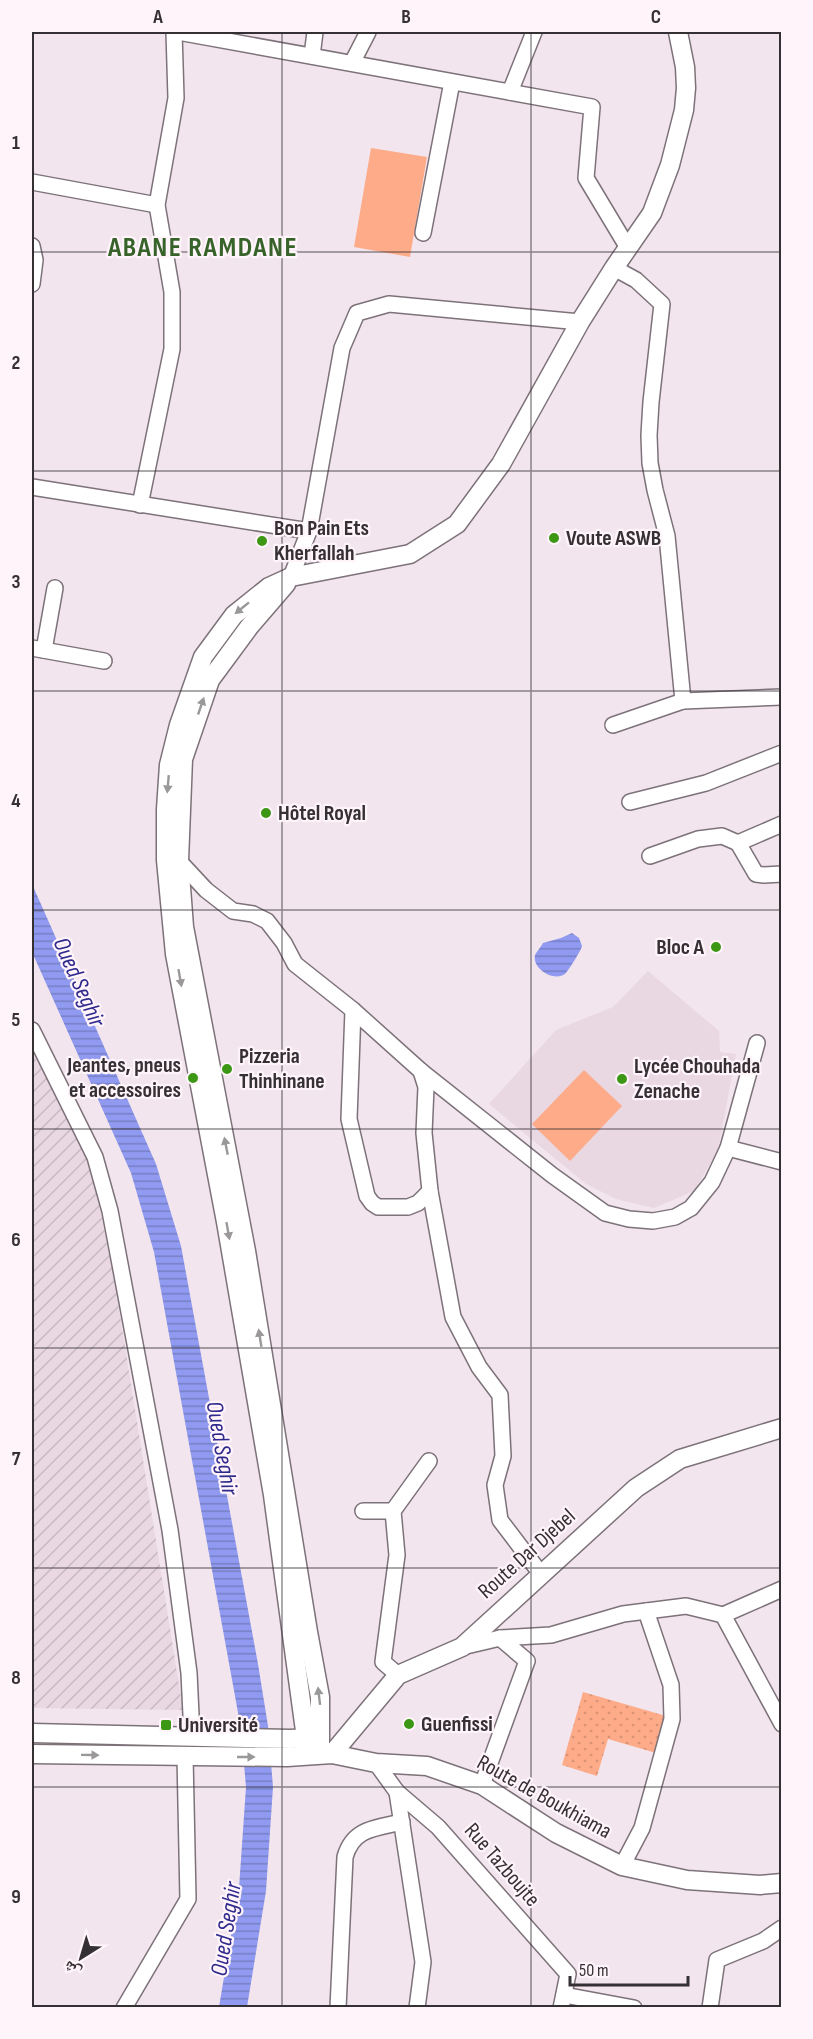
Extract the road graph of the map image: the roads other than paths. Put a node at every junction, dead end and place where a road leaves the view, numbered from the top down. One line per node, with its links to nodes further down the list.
1 (176, 32): 6 (street); 11 (street)
2 (315, 32): 6 (street)
3 (368, 32): 7 (street)
4 (534, 32): 9 (street)
5 (678, 32): 14 (street)
6 (312, 56): 7 (street)
7 (352, 63): 8 (street)
8 (452, 82): 9 (street); 12 (street)
9 (510, 92): 14 (street)
10 (32, 182): 11 (street)
11 (157, 205): 19 (street)
12 (423, 233)
13 (32, 246): 16 (street)
14 (628, 248): 15 (street)
15 (614, 268): 17 (street); 26 (street)
16 (32, 284)
17 (580, 322): 20 (street); 21 (street)
18 (32, 487): 19 (street)
19 (140, 505): 20 (street)
20 (309, 531): 21 (street)
21 (291, 577): 33 (street, one-way to 21); 56 (street, one-way to 56)
22 (55, 588): 23 (street)
23 (38, 649): 24 (street)
24 (104, 661)
25 (782, 697): 26 (street)
26 (682, 701): 27 (street)
27 (613, 725)
28 (782, 753): 29 (street)
29 (630, 802)
30 (782, 824): 31 (street)
31 (738, 843): 32 (street); 34 (street)
32 (650, 856)
33 (179, 861): 35 (street); 56 (street, one-way to 33)
34 (782, 874)
35 (353, 1010): 38 (street); 41 (street)
36 (32, 1030): 55 (street)
37 (757, 1043): 39 (street)
38 (421, 1071): 39 (street); 41 (street)
39 (728, 1148): 40 (street)
40 (782, 1162)
41 (430, 1191): 46 (street)
42 (782, 1428): 46 (street, Route Dar Djebel)
43 (429, 1461): 45 (street)
44 (363, 1511): 45 (street)
45 (393, 1511): 52 (street)
46 (541, 1574): 51 (street, Route Dar Djebel)
47 (782, 1589): 49 (street)
48 (646, 1611): 49 (street); 50 (street); 63 (street)
49 (723, 1615): 53 (street)
50 (500, 1638): 51 (street); 60 (street)
51 (462, 1647): 52 (street, Route Dar Djebel)
52 (398, 1675): 56 (street, Route Dar Djebel)
53 (782, 1724)
54 (32, 1733): 55 (street, Route de Boukhiama)
55 (197, 1736): 56 (street, Route de Boukhiama)
56 (309, 1748): 58 (street, Route de Boukhiama, one-way to 56); 59 (street, Route de Boukhiama)
57 (32, 1754): 58 (street, Route de Boukhiama, one-way to 58)
58 (185, 1756): 67 (street)
59 (376, 1763): 60 (street, Route de Boukhiama); 61 (street, Rue Tazboujte)
60 (482, 1785): 63 (street, Route de Boukhiama)
61 (397, 1792): 62 (street); 66 (street, Rue Tazboujte)
62 (402, 1822): 68 (street); 69 (street)
63 (622, 1866): 64 (street, Route de Boukhiama)
64 (782, 1883)
65 (782, 1928): 71 (street)
66 (563, 2001): 70 (street)
67 (124, 2007)
68 (338, 2007)
69 (417, 2007)
70 (634, 2007)
71 (710, 2007)

